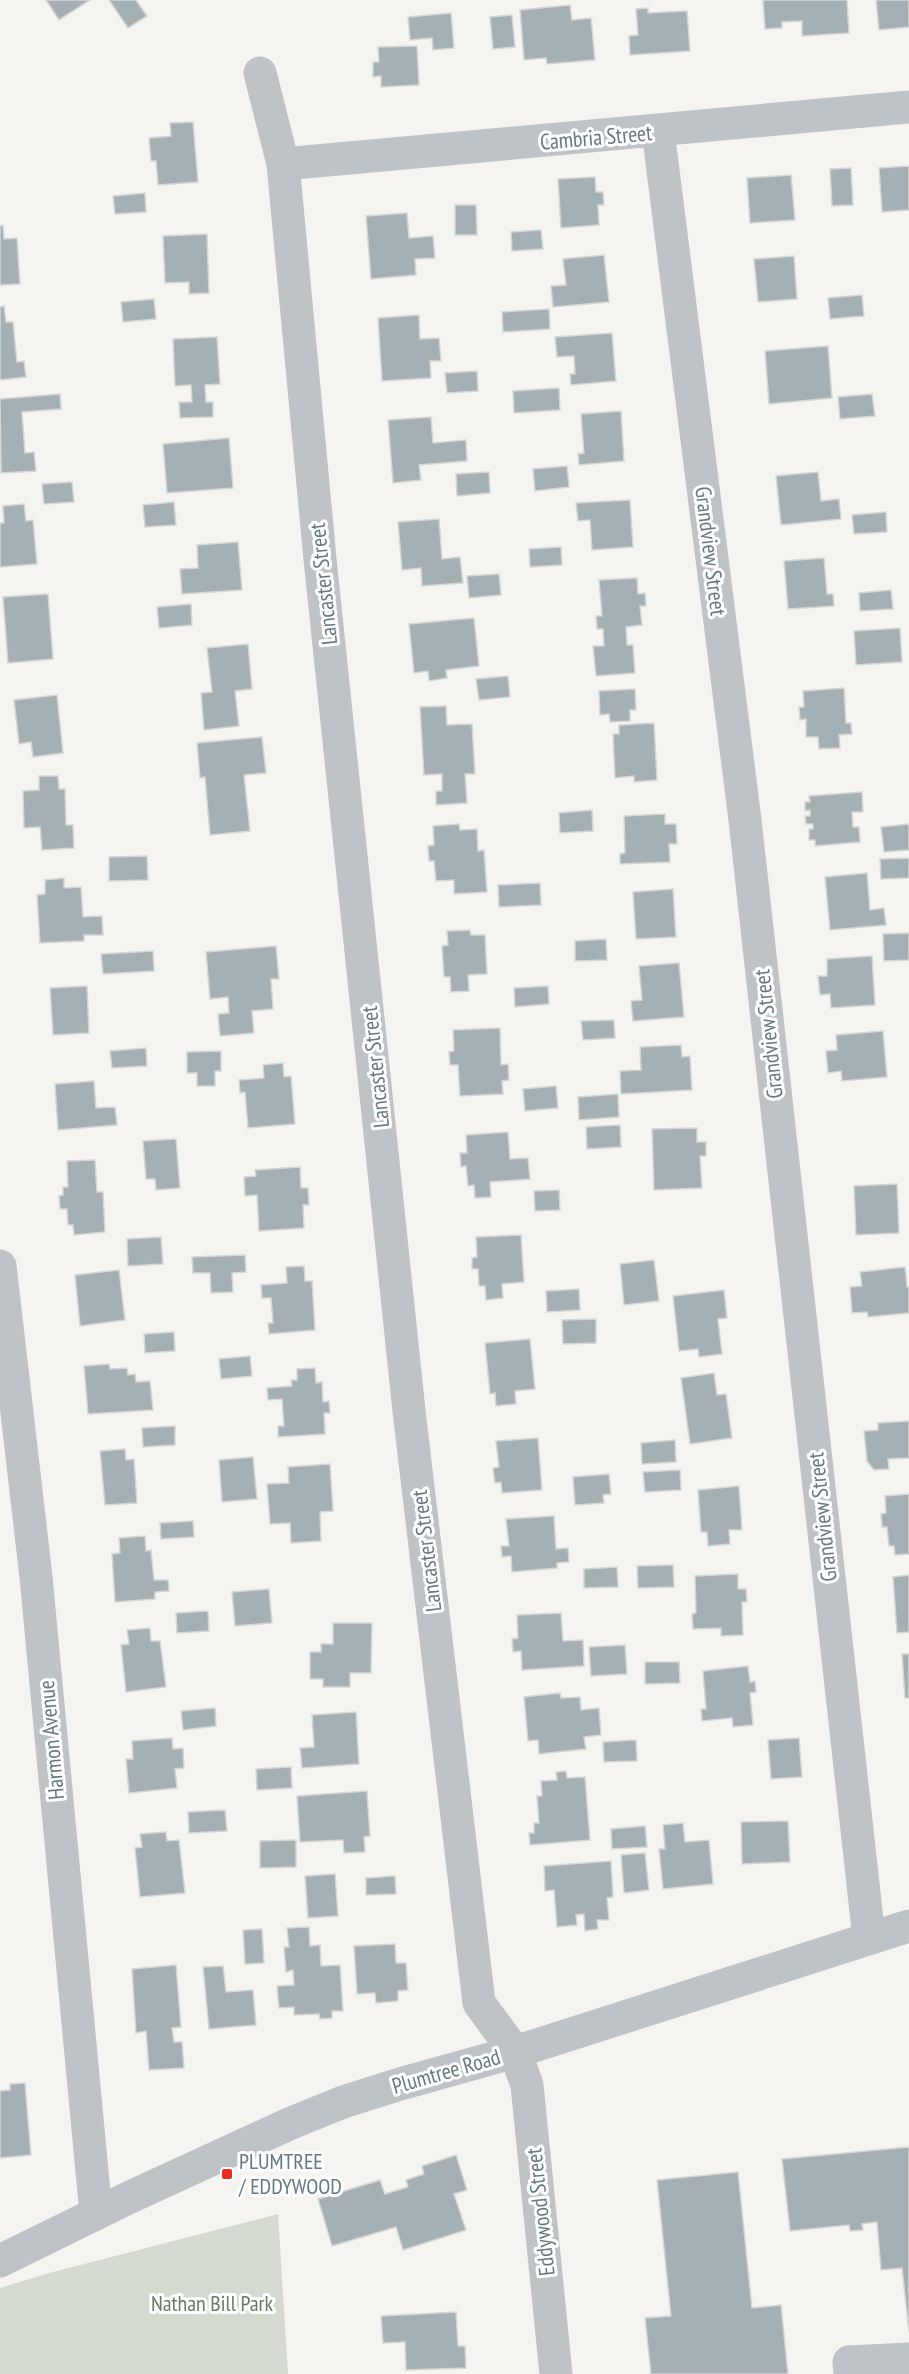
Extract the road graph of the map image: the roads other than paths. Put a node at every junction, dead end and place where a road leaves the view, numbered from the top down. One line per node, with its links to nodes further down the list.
1 (260, 73): 4 (street, Lancaster Street)
2 (909, 107): 3 (street, Cambria Street)
3 (658, 131): 4 (street, Cambria Street); 7 (street, Grandview Street)
4 (283, 164): 8 (street, Lancaster Street)
5 (0, 1266): 9 (street, Harmon Avenue)
6 (909, 1926): 7 (street, Plumtree Road)
7 (869, 1938): 8 (street, Plumtree Road)
8 (515, 2052): 9 (street, Plumtree Road); 12 (street, Eddywood Street)
9 (96, 2214): 10 (street, Plumtree Road)
10 (0, 2261)
11 (909, 2359): 13 (street)
12 (556, 2374)
13 (850, 2374)

